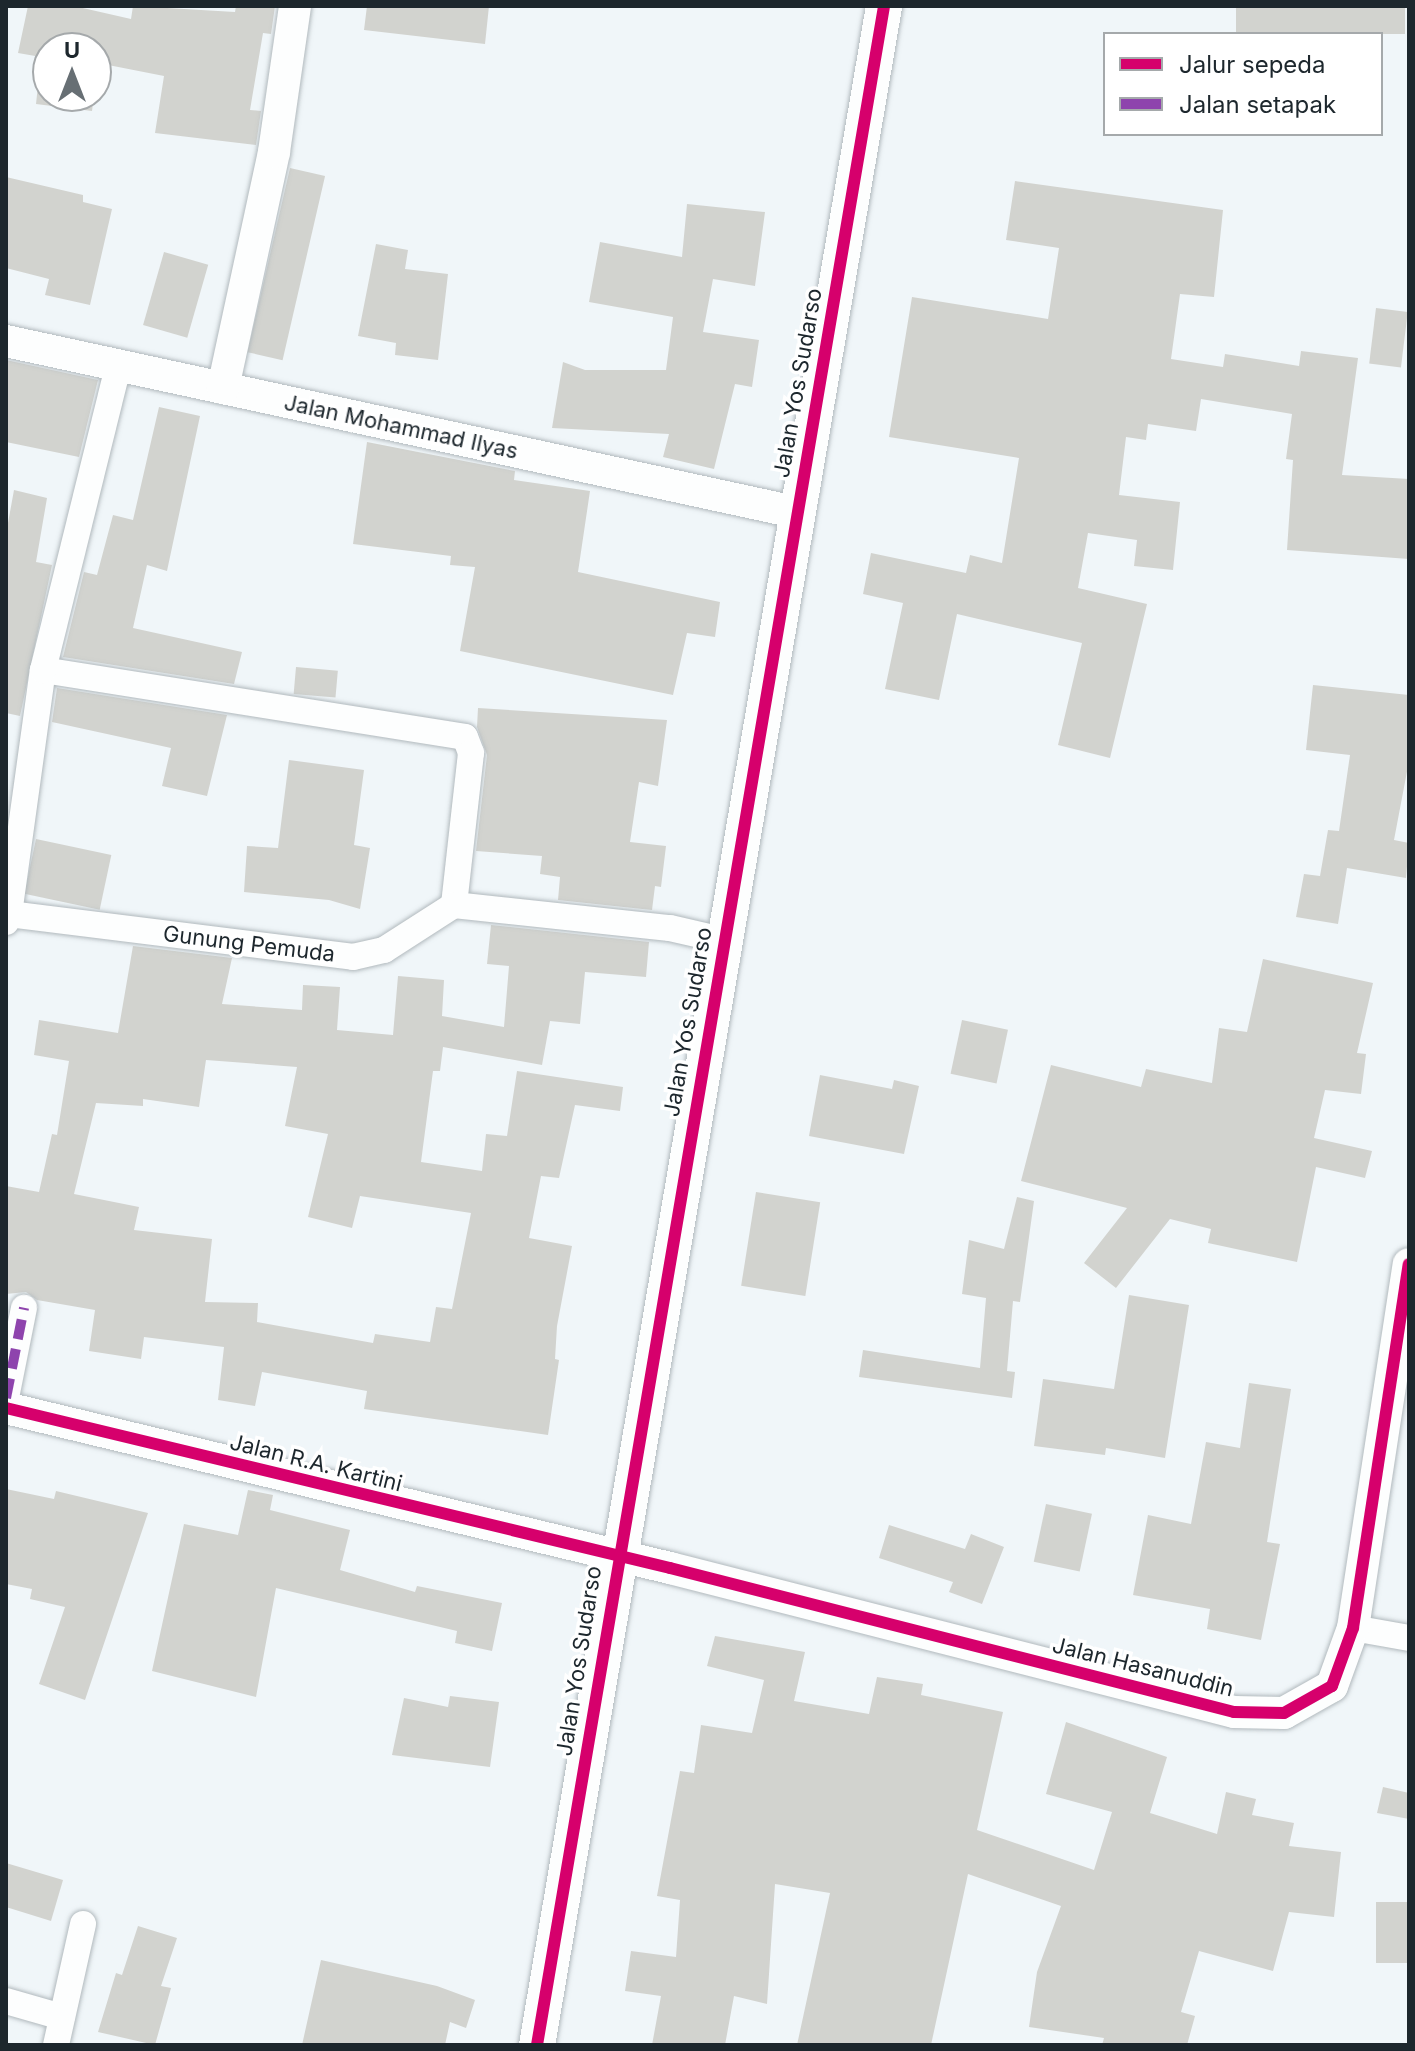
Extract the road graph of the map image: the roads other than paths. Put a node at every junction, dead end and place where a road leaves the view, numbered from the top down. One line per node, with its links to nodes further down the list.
1 (295, 6): 5 (street)
2 (884, 6): 6 (main road, Jalan Yos Sudarso)
3 (6, 341): 4 (street, Jalan Mohammad Ilyas)
4 (119, 363): 5 (street, Jalan Mohammad Ilyas); 7 (street)
5 (223, 388): 6 (street, Jalan Mohammad Ilyas)
6 (795, 512): 10 (main road, Jalan Yos Sudarso)
7 (43, 670): 8 (street); 9 (street)
8 (454, 905): 9 (street, Gunung Pemuda); 10 (street)
9 (8, 918)
10 (722, 940): 16 (main road, Jalan Yos Sudarso)
11 (1409, 1264): 13 (street, Jalan Hasanuddin)
12 (24, 1308): 14 (street)
13 (1402, 1353): 17 (street, Jalan Hasanuddin)
14 (6, 1398)
15 (6, 1408): 16 (street, Jalan R.A. Kartini)
16 (617, 1556): 17 (street, Jalan Hasanuddin); 23 (main road, Jalan Yos Sudarso)
17 (1353, 1628): 18 (street)
18 (1409, 1638)
19 (83, 1924): 21 (street)
20 (6, 2001): 21 (street)
21 (62, 2017): 22 (street)
22 (56, 2045)
23 (537, 2045)

